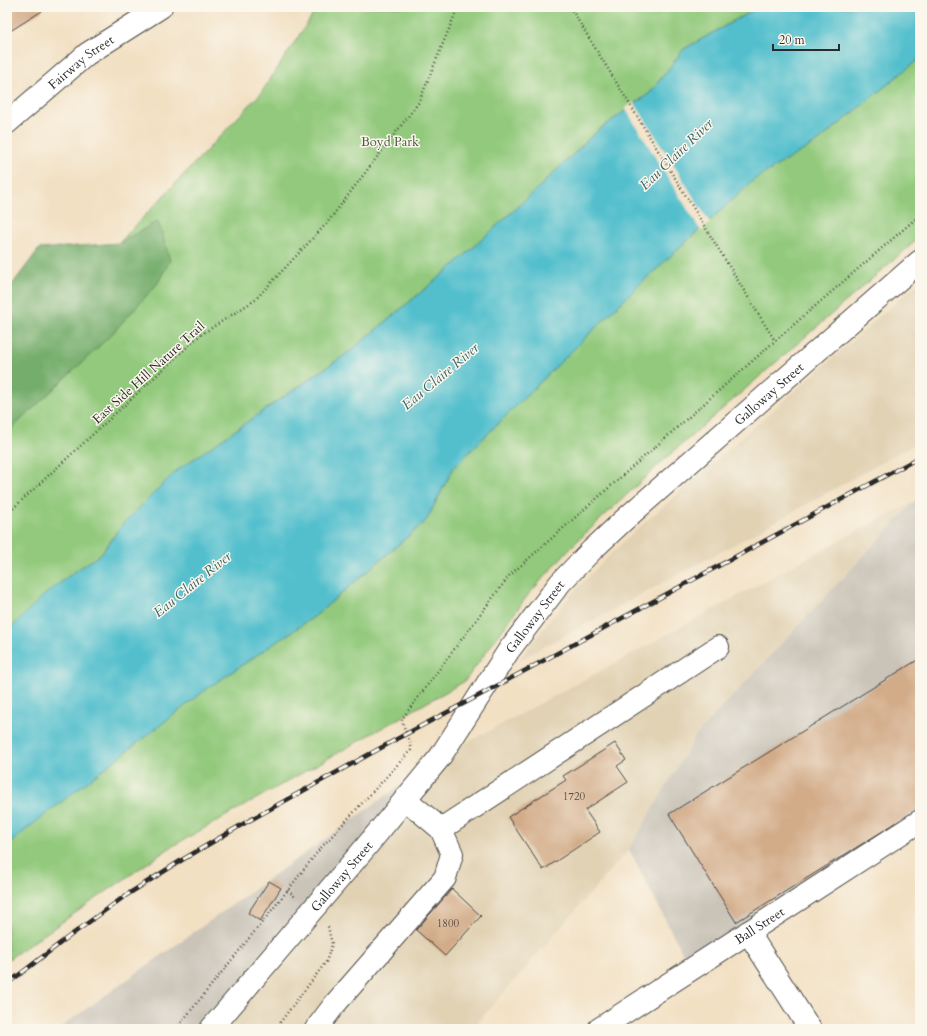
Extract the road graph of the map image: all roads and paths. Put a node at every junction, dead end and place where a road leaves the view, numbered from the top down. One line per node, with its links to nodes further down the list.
1 (161, 7): 4 (street, Fairway Street)
2 (458, 7): 7 (path, East Side Hill Nature Trail)
3 (570, 7): 6 (path)
4 (7, 123)
5 (919, 266): 9 (street, Galloway Street)
6 (775, 341)
7 (7, 514)
8 (718, 647): 11 (street)
9 (405, 800): 11 (street); 12 (street, Galloway Street)
10 (920, 821): 13 (street, Ball Street)
11 (441, 829): 17 (street)
12 (311, 911): 14 (path); 15 (street, Galloway Street); 16 (path)
13 (748, 932): 18 (street, Ball Street); 19 (street)
14 (176, 1029)
15 (211, 1029)
16 (275, 1029)
17 (316, 1029)
18 (599, 1029)
19 (810, 1029)

